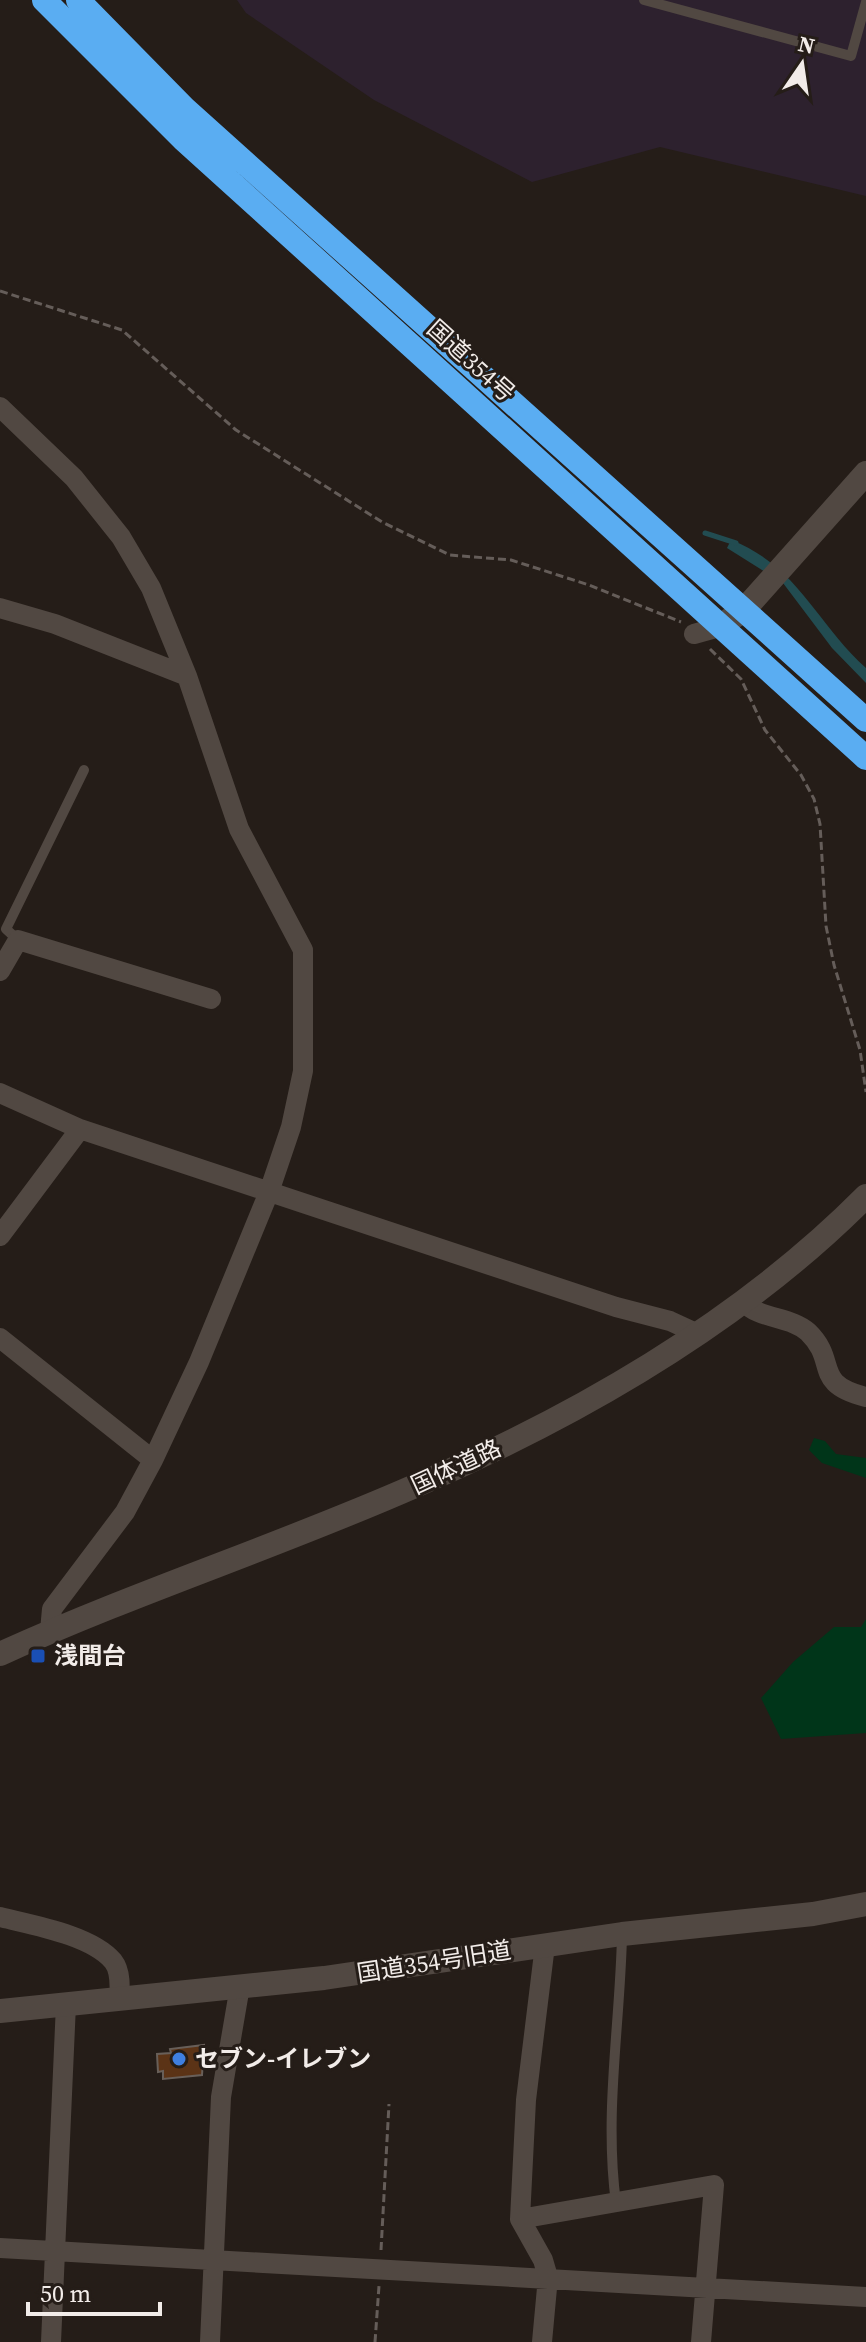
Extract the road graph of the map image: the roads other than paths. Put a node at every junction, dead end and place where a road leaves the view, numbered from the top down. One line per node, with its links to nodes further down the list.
1 (44, 0): 9 (highway, 国道354号)
2 (78, 0): 8 (highway, 国道354号)
3 (644, 0): 4 (lane)
4 (866, 2)
5 (0, 407): 11 (street)
6 (866, 473): 8 (street)
7 (0, 608): 11 (street)
8 (743, 611): 9 (street); 12 (highway, 国道354号)
9 (719, 627): 10 (street); 13 (highway, 国道354号)
10 (694, 634)
11 (187, 676): 20 (street)
12 (866, 720)
13 (866, 758)
14 (84, 770): 15 (lane)
15 (18, 940): 16 (street); 17 (street)
16 (0, 971)
17 (211, 999)
18 (0, 1093): 19 (street)
19 (80, 1129): 20 (street); 22 (street)
20 (269, 1192): 24 (street); 27 (street)
21 (866, 1196): 23 (street, 国体道路)
22 (0, 1236)
23 (742, 1301): 24 (street, 国体道路); 26 (street)
24 (696, 1333): 28 (street, 国体道路)
25 (0, 1338): 27 (street)
26 (866, 1397)
27 (153, 1460): 28 (street)
28 (50, 1631): 29 (street, 国体道路)
29 (0, 1654)
30 (866, 1904): 32 (street, 国道354号旧道)
31 (0, 1917): 35 (street)
32 (622, 1934): 33 (street, 国道354号旧道); 38 (lane)
33 (545, 1945): 34 (street, 国道354号旧道); 39 (street)
34 (240, 1986): 35 (street, 国道354号旧道); 42 (street)
35 (119, 1999): 36 (street, 国道354号旧道)
36 (66, 2004): 37 (street, 国道354号旧道); 41 (street)
37 (0, 2011)
38 (616, 2204): 39 (street); 44 (street)
39 (520, 2219): 43 (street)
40 (0, 2248): 41 (street)
41 (57, 2250): 42 (street); 46 (street)
42 (214, 2261): 43 (street); 47 (street)
43 (548, 2277): 44 (street); 48 (street)
44 (704, 2288): 45 (street); 49 (street)
45 (866, 2297)
46 (51, 2342)
47 (210, 2342)
48 (542, 2342)
49 (701, 2342)

